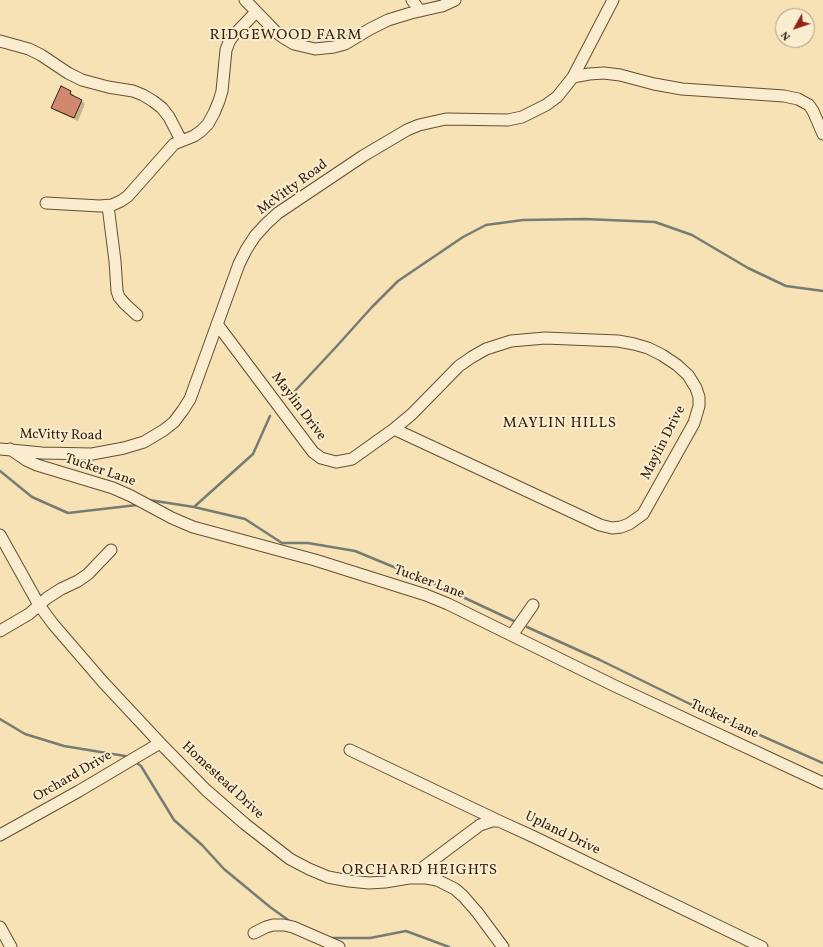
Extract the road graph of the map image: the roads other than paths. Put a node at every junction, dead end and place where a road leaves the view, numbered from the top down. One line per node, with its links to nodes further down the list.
1 (245, 0): 6 (street)
2 (412, 0): 5 (street)
3 (455, 0): 5 (street)
4 (613, 0): 8 (street, McVitty Road)
5 (420, 11): 6 (street)
6 (256, 12): 10 (street)
7 (0, 41): 10 (street)
8 (573, 77): 9 (street); 14 (street, McVitty Road)
9 (823, 134)
10 (181, 140): 12 (street)
11 (46, 203): 12 (street)
12 (108, 206): 13 (street)
13 (137, 315)
14 (217, 324): 15 (street, Maylin Drive); 16 (street, McVitty Road)
15 (394, 429): 15 (street, Maylin Drive)
16 (5, 449): 22 (street, Tucker Lane)
17 (0, 535): 19 (street, Homestead Drive)
18 (111, 550): 19 (street)
19 (39, 605): 21 (street); 23 (street, Homestead Drive)
20 (533, 605): 22 (street)
21 (0, 631)
22 (512, 635): 25 (street, Tucker Lane)
23 (160, 743): 27 (street, Orchard Drive); 28 (street, Homestead Drive)
24 (350, 750): 26 (street, Upland Drive)
25 (823, 782)
26 (499, 822): 28 (street, Homestead Drive); 34 (street, Upland Drive)
27 (0, 835)
28 (409, 878): 33 (street)
29 (0, 926): 31 (street)
30 (254, 933): 32 (street)
31 (12, 947)
32 (339, 947)
33 (503, 947)
34 (762, 947)

